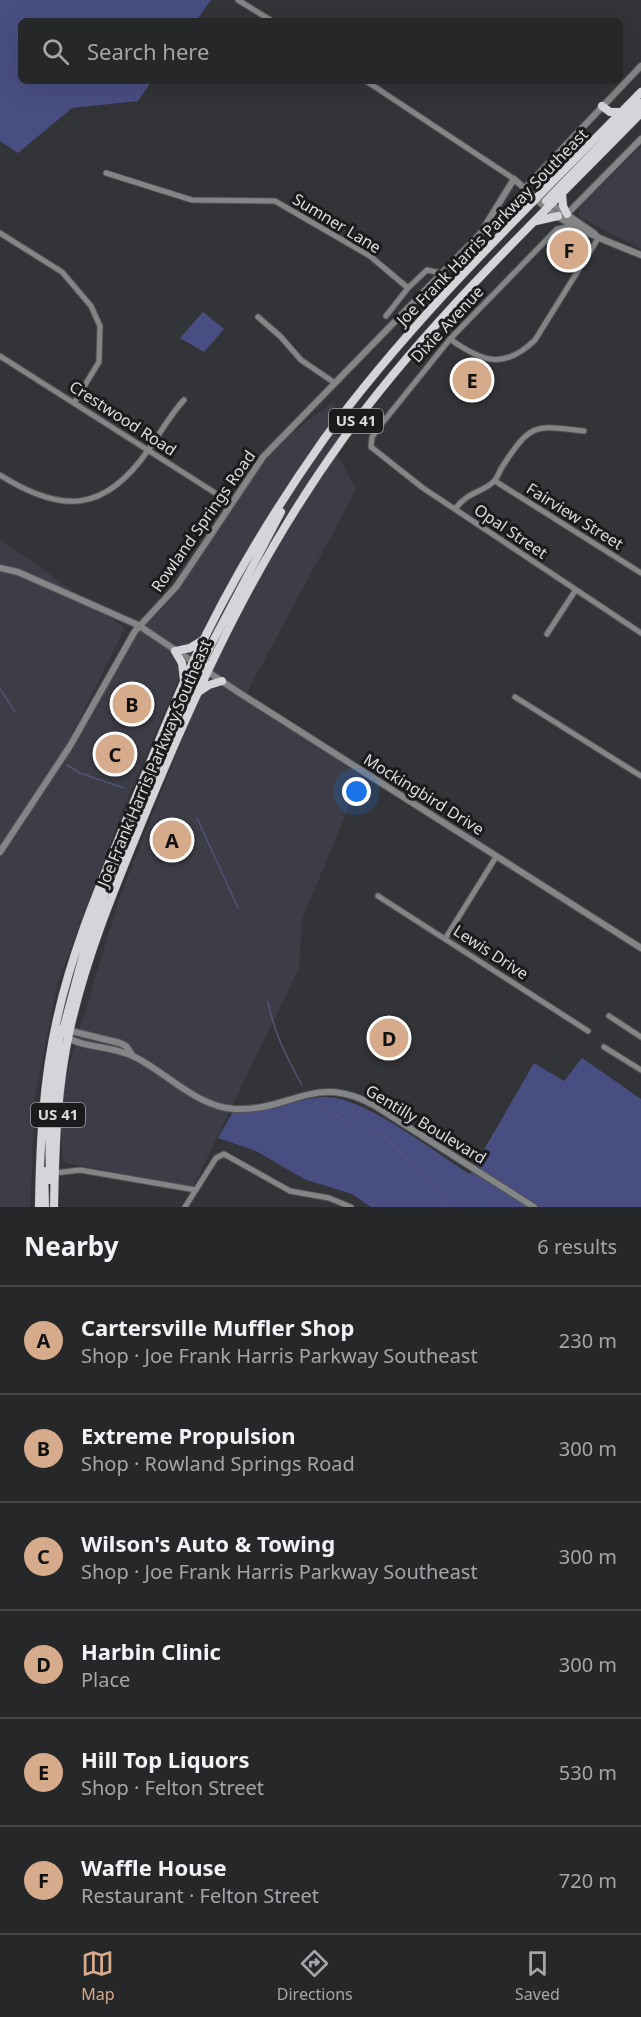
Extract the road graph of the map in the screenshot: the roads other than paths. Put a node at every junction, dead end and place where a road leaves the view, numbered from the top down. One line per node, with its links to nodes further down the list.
1 (238, 0): 2 (street)
2 (267, 18)
3 (641, 66): 7 (street)
4 (370, 84): 12 (street)
5 (641, 92): 8 (main road, Joe Frank Harris Parkway Southeast / US 41)
6 (641, 103): 16 (main road)
7 (602, 106): 8 (main road); 13 (street)
8 (621, 112): 15 (main road, Joe Frank Harris Parkway Southeast / US 41)
9 (641, 114): 14 (main road, Joe Frank Harris Parkway Southeast / US 41)
10 (641, 139): 17 (street)
11 (105, 173): 26 (street, Sumner Lane)
12 (513, 179): 13 (street); 25 (street, Rowland Springs Road)
13 (525, 188): 15 (street)
14 (562, 193): 16 (main road, Joe Frank Harris Parkway Southeast / US 41); 17 (main road)
15 (537, 197): 16 (street); 39 (main road, Joe Frank Harris Parkway Southeast / US 41)
16 (548, 204): 17 (street); 18 (street); 19 (main road, Joe Frank Harris Parkway Southeast / US 41)
17 (567, 214): 23 (street)
18 (558, 216): 19 (main road); 20 (street); 21 (street)
19 (535, 221): 51 (main road, Joe Frank Harris Parkway Southeast / US 41)
20 (573, 226): 21 (street); 23 (street)
21 (558, 229): 29 (street, Dixie Avenue)
22 (0, 233): 33 (street)
23 (599, 237): 24 (street); 29 (street)
24 (641, 255)
25 (441, 273): 26 (street); 31 (street, Rowland Springs Road)
26 (408, 288): 27 (street)
27 (386, 316)
28 (258, 317): 31 (street)
29 (450, 339): 35 (street, Dixie Avenue)
30 (0, 356): 33 (street, Crestwood Road)
31 (335, 383): 40 (street, Rowland Springs Road)
32 (184, 400): 36 (street)
33 (75, 403): 36 (street, Crestwood Road)
34 (584, 431): 38 (street)
35 (371, 447): 41 (street, Opal Street)
36 (148, 451): 37 (street); 40 (street, Crestwood Road)
37 (0, 474)
38 (495, 481): 41 (street); 43 (street, Fairview Street)
39 (284, 500): 48 (main road, Joe Frank Harris Parkway Southeast / US 41); 51 (main road)
40 (231, 503): 45 (street, Rowland Springs Road)
41 (455, 509): 44 (street, Opal Street)
42 (0, 568): 45 (street, Mockingbird Drive)
43 (641, 573)
44 (575, 591): 46 (street, Opal Street); 47 (street)
45 (138, 625): 49 (street, Mockingbird Drive); 57 (street, Rowland Springs Road)
46 (641, 633)
47 (547, 634)
48 (205, 639): 49 (main road); 50 (main road, Joe Frank Harris Parkway Southeast / US 41)
49 (176, 651): 50 (street, Mockingbird Drive); 52 (main road)
50 (193, 663): 51 (street, Mockingbird Drive); 52 (main road, Joe Frank Harris Parkway Southeast / US 41); 59 (main road)
51 (206, 671): 53 (street, Mockingbird Drive); 54 (main road, Joe Frank Harris Parkway Southeast / US 41)
52 (184, 681): 65 (main road, Joe Frank Harris Parkway Southeast / US 41)
53 (222, 681): 54 (main road); 58 (street, Mockingbird Drive)
54 (195, 694): 59 (main road, Joe Frank Harris Parkway Southeast / US 41)
55 (515, 697): 56 (street)
56 (641, 776)
57 (0, 852)
58 (496, 856): 61 (street); 62 (street, Mockingbird Drive)
59 (122, 872): 65 (main road, Joe Frank Harris Parkway Southeast / US 41)
60 (378, 896): 61 (street, Lewis Drive)
61 (445, 939): 64 (street, Lewis Drive)
62 (641, 948)
63 (609, 1016): 66 (street)
64 (588, 1031)
65 (63, 1032): 69 (main road, Joe Frank Harris Parkway Southeast / US 41); 70 (main road, Joe Frank Harris Parkway Southeast / US 41); 72 (main road); 78 (street, Gentilly Boulevard)
66 (641, 1037)
67 (604, 1047): 68 (street)
68 (641, 1070)
69 (40, 1158): 73 (main road, Joe Frank Harris Parkway Southeast / US 41); 74 (main road)
70 (55, 1173): 71 (street); 72 (main road, Joe Frank Harris Parkway Southeast / US 41)
71 (196, 1190): 76 (street); 77 (street)
72 (54, 1193): 75 (main road, Joe Frank Harris Parkway Southeast / US 41)
73 (39, 1207)
74 (45, 1207)
75 (54, 1207)
76 (186, 1207)
77 (351, 1207)
78 (534, 1207)

